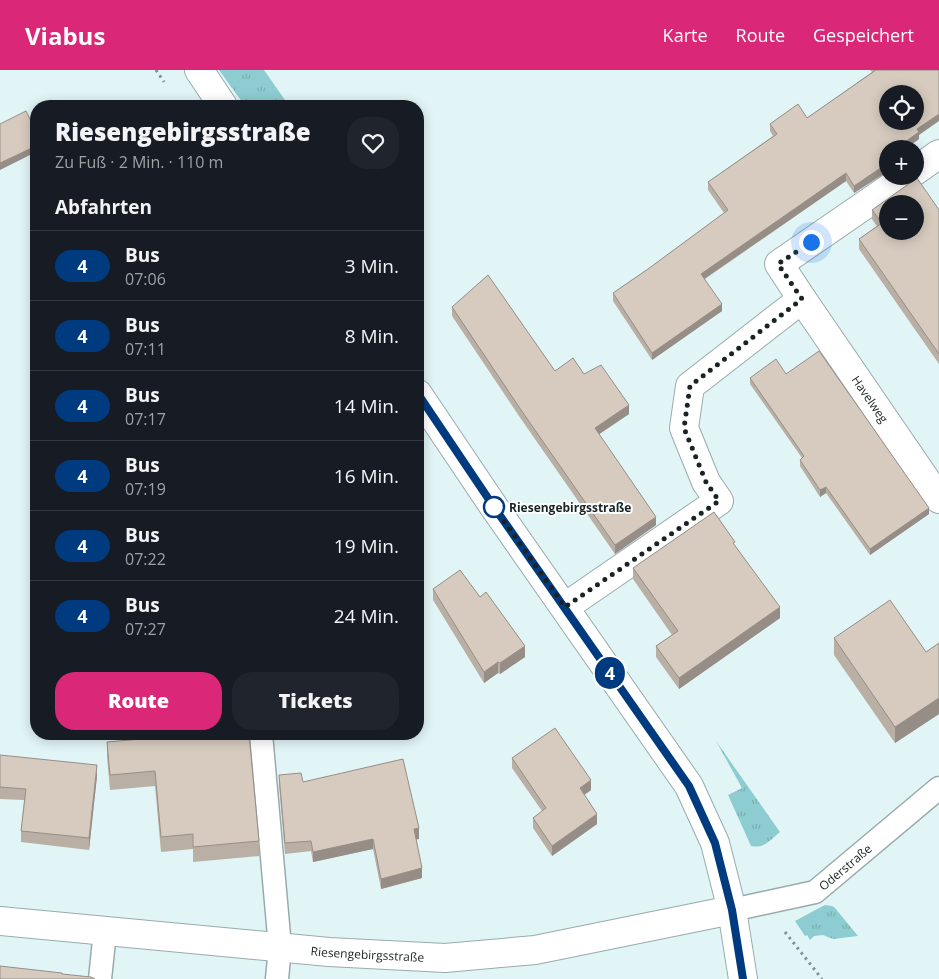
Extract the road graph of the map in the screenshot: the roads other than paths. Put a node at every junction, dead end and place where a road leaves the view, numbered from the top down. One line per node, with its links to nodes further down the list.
1 (198, 70): 2 (street)
2 (219, 100)
3 (939, 154): 4 (street)
4 (924, 164)
5 (894, 185): 6 (street, Havelweg)
6 (802, 299): 8 (street, Havelweg); 9 (street)
7 (424, 403): 9 (street)
8 (939, 499)
9 (565, 607): 12 (street)
10 (262, 740): 15 (lane)
11 (939, 788): 12 (lane, Oderstraße)
12 (732, 910): 15 (street, Riesengebirgsstraße); 18 (street)
13 (0, 921): 14 (street, Riesengebirgsstraße)
14 (105, 931): 15 (street, Riesengebirgsstraße); 16 (lane)
15 (280, 947): 17 (lane)
16 (100, 979)
17 (277, 979)
18 (743, 979)

